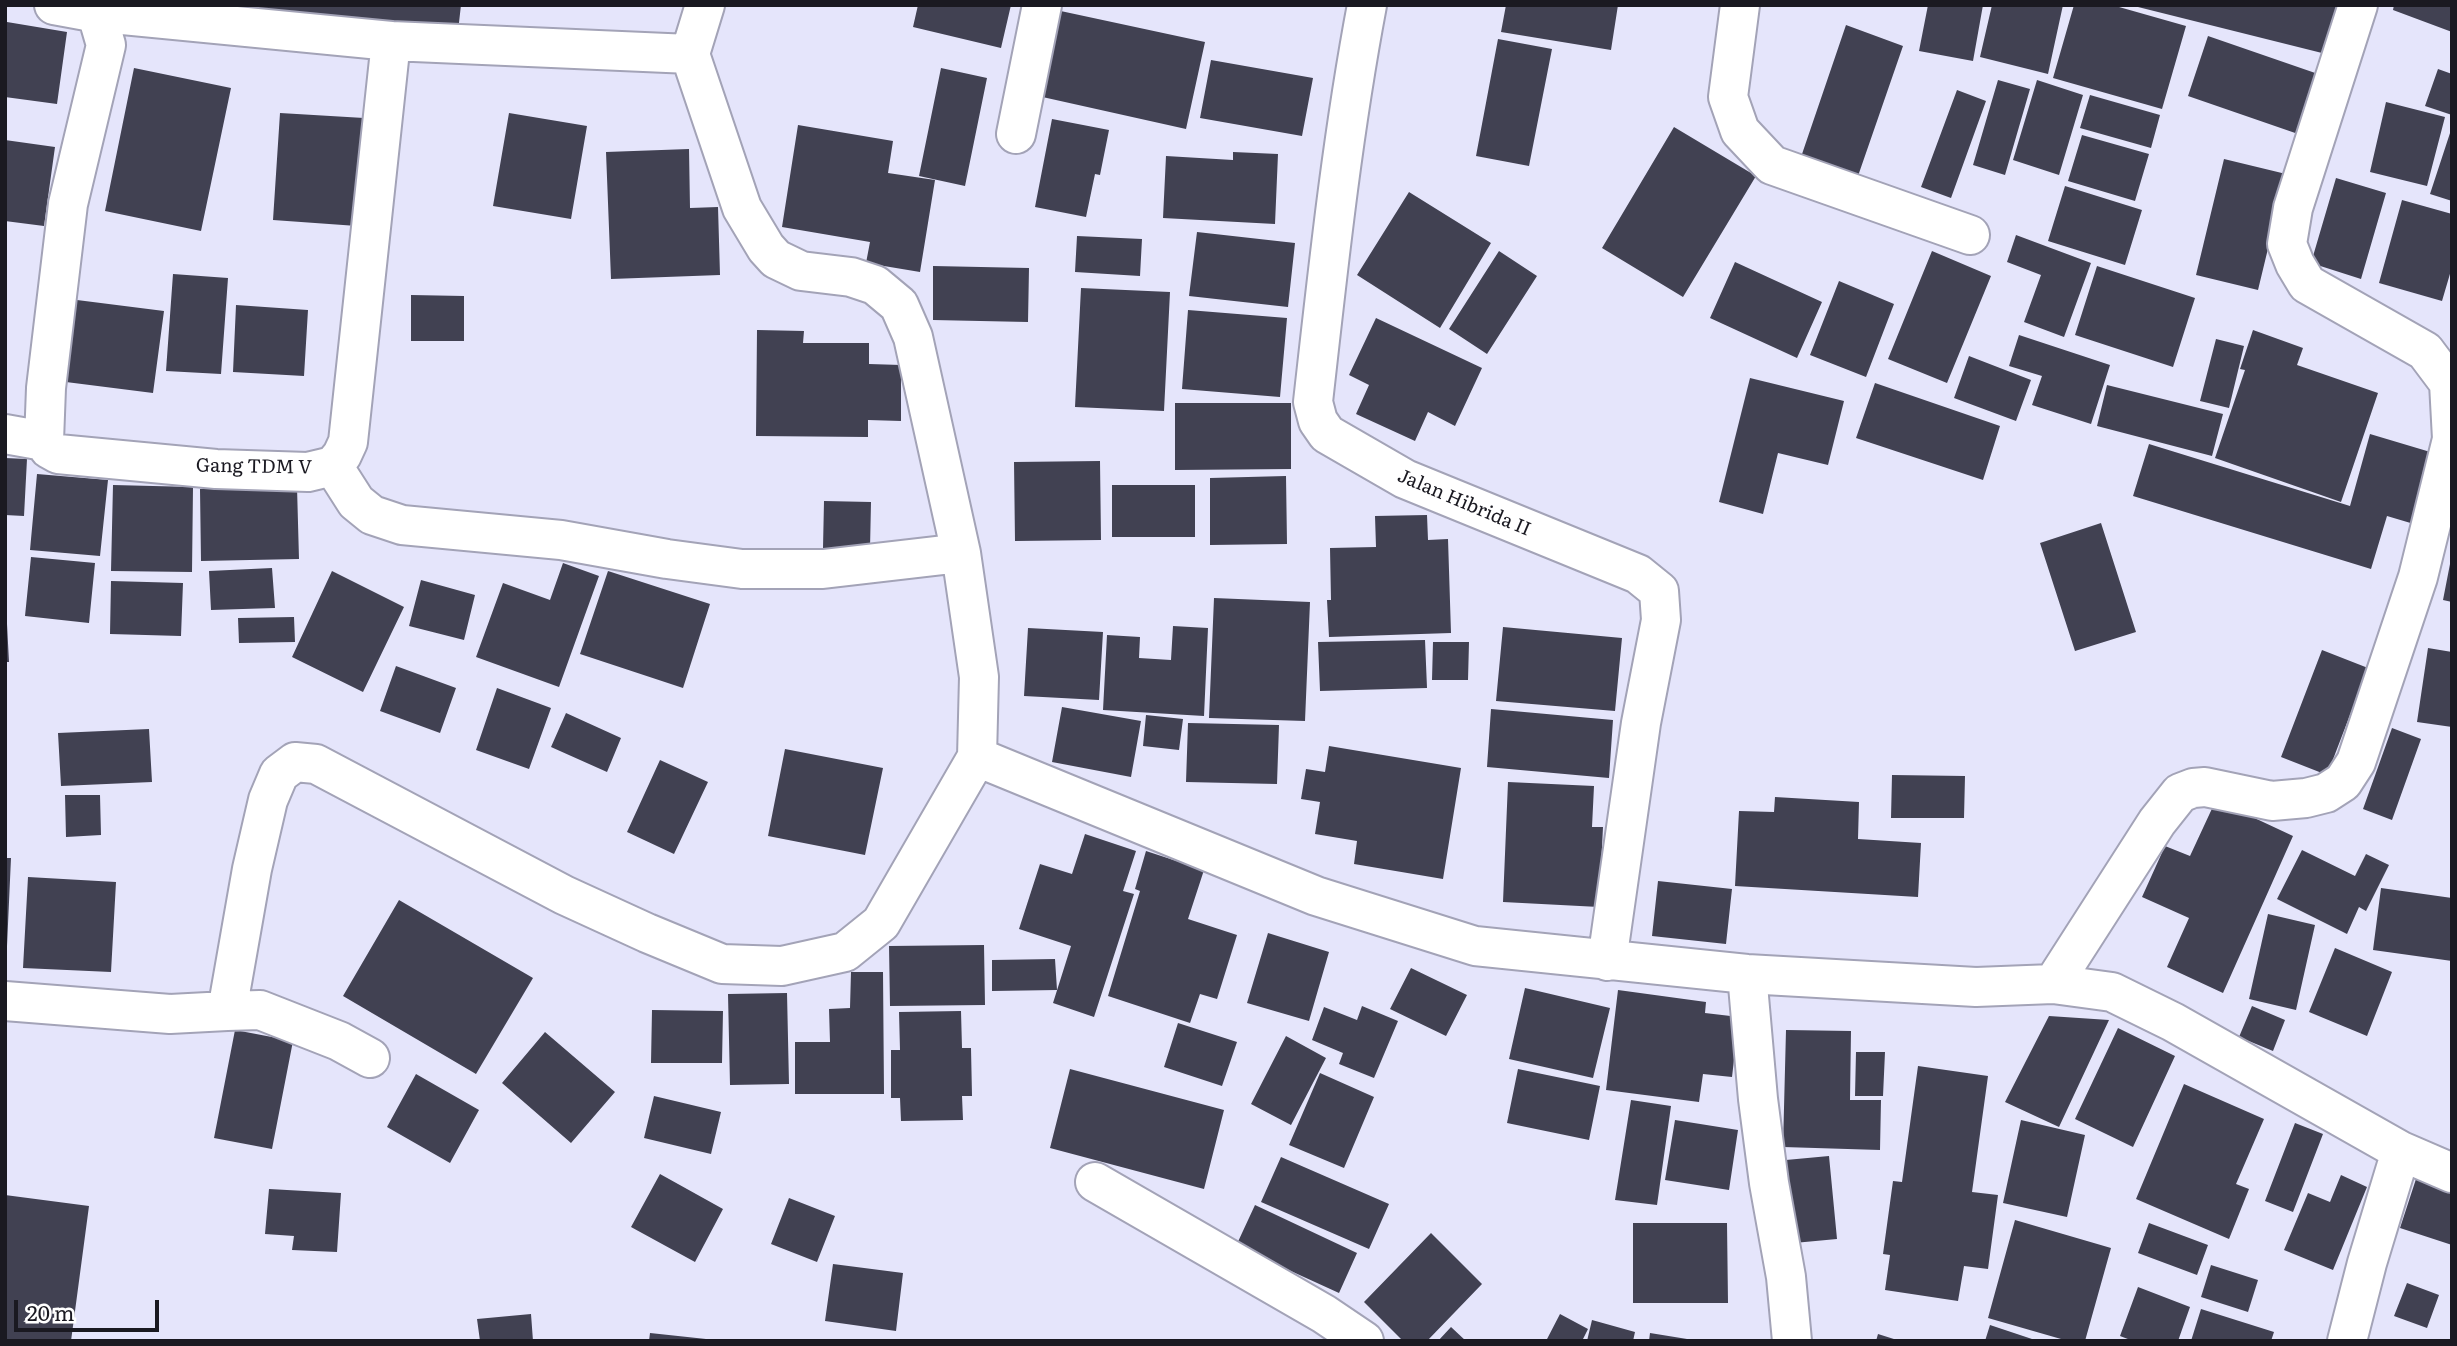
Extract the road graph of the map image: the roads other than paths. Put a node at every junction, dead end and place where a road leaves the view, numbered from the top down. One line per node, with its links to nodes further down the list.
1 (54, 5): 7 (street)
2 (705, 5): 9 (street)
3 (1042, 5): 10 (street)
4 (1367, 5): 19 (street, Jalan Hibrida II)
5 (1740, 5): 11 (street)
6 (2358, 5): 12 (street)
7 (92, 12): 8 (street); 15 (street)
8 (391, 41): 9 (street); 16 (street, Gang TDM V)
9 (690, 54): 17 (street)
10 (1016, 134)
11 (1970, 235)
12 (2450, 383): 14 (street)
13 (5, 435): 15 (street, Gang TDM V)
14 (2452, 439): 21 (street)
15 (44, 441): 16 (street, Gang TDM V)
16 (333, 466): 17 (street)
17 (961, 552): 18 (street)
18 (977, 757): 19 (street); 23 (street)
19 (1607, 961): 20 (street)
20 (1747, 974): 21 (street); 29 (street)
21 (2053, 984): 25 (street)
22 (5, 1001): 23 (street)
23 (227, 1011): 24 (street)
24 (370, 1058)
25 (2401, 1151): 26 (street); 30 (street)
26 (2452, 1173)
27 (1095, 1182): 28 (street)
28 (1364, 1341)
29 (1792, 1341)
30 (2347, 1341)

